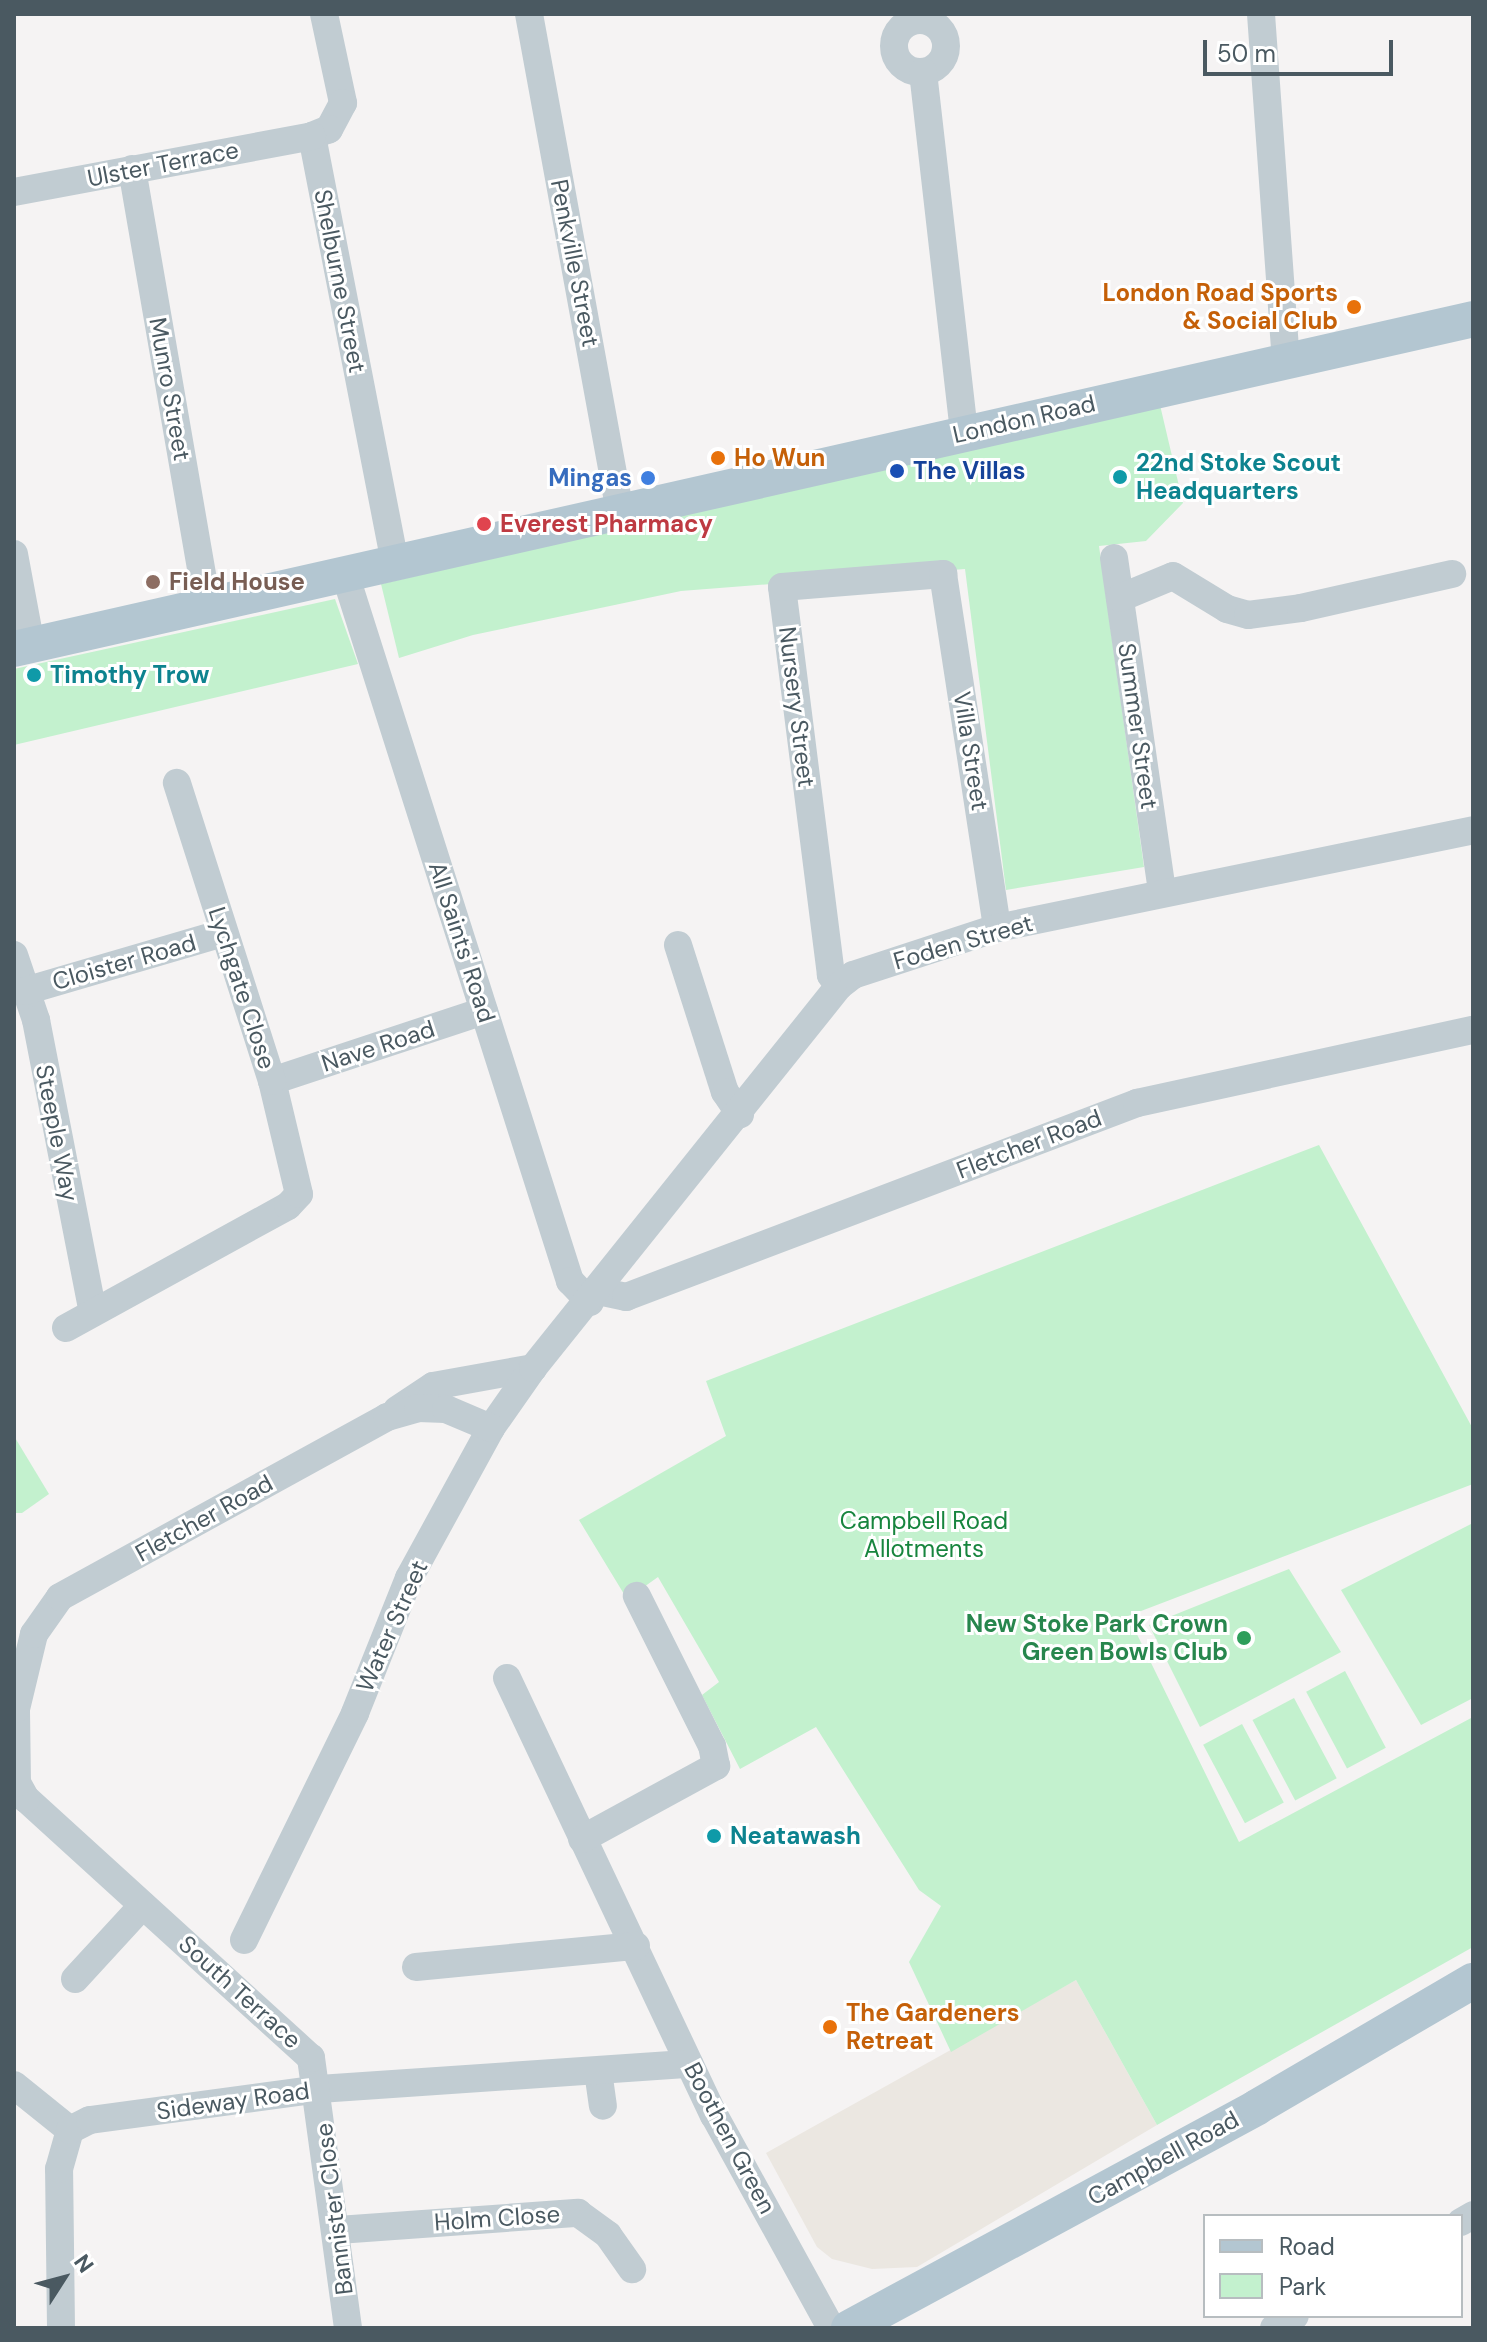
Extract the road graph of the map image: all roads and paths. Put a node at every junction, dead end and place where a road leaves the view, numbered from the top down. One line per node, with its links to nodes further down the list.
1 (324, 14): 5 (street)
2 (529, 14): 11 (street, Penkville Street)
3 (1261, 14): 9 (street)
4 (917, 17): 10 (street)
5 (312, 136): 6 (street, Ulster Terrace); 14 (street, Shelburne Street)
6 (132, 169): 7 (street, Ulster Terrace); 19 (street, Munro Street)
7 (14, 192)
8 (1473, 319): 9 (main road, London Road)
9 (1286, 361): 10 (main road, London Road)
10 (964, 434): 11 (main road, London Road)
11 (620, 512): 14 (main road, London Road)
12 (14, 554): 20 (street)
13 (1114, 558): 18 (street, Summer Street)
14 (395, 563): 15 (main road, London Road)
15 (345, 574): 19 (main road, London Road); 30 (street, All Saints' Road)
16 (943, 574): 24 (street, Villa Street); 28 (street, Nursery Street)
17 (1452, 574): 18 (street)
18 (1120, 598): 23 (street, Summer Street)
19 (208, 608): 20 (main road, London Road)
20 (22, 647)
21 (177, 783): 25 (street, Lychgate Close)
22 (1473, 830): 23 (street, Foden Street)
23 (1162, 893): 24 (street, Foden Street)
24 (997, 928): 28 (street, Foden Street)
25 (223, 933): 29 (street, Cloister Road); 32 (street, Lychgate Close)
26 (678, 945): 33 (street)
27 (14, 955): 29 (street, Steeple Way)
28 (839, 986): 33 (street, Foden Street)
29 (25, 991): 35 (street, Steeple Way)
30 (484, 1011): 32 (street, Nave Road); 34 (street, All Saints' Road)
31 (1473, 1030): 34 (street, Fletcher Road)
32 (272, 1081): 35 (street, Lychgate Close)
33 (740, 1114): 34 (street, Foden Street)
34 (594, 1296): 37 (street, Water Street)
35 (93, 1313): 36 (street)
36 (66, 1328)
37 (533, 1368): 38 (street, Fletcher Road); 39 (street, Water Street)
38 (387, 1417): 39 (street, Fletcher Road); 41 (street, Fletcher Road)
39 (491, 1428): 45 (street, Water Street)
40 (637, 1596): 43 (street)
41 (34, 1634): 44 (street, South Terrace)
42 (507, 1678): 43 (street, Boothen Green)
43 (582, 1839): 46 (street, Boothen Green)
44 (143, 1905): 48 (street); 53 (street, South Terrace)
45 (244, 1940)
46 (636, 1946): 47 (street); 50 (street, Boothen Green)
47 (416, 1967)
48 (75, 1979)
49 (1473, 1981): 59 (main road, Campbell Road)
50 (689, 2064): 51 (street, Sideway Road); 62 (street, Boothen Green)
51 (598, 2071): 53 (street, Sideway Road); 54 (street)
52 (14, 2085): 55 (street)
53 (319, 2089): 55 (street, Sideway Road); 56 (street, Bannister Close)
54 (603, 2106)
55 (70, 2130): 60 (street)
56 (338, 2230): 57 (street, Holm Close); 61 (street, Bannister Close)
57 (632, 2269)
58 (1292, 2318): 63 (street)
59 (874, 2323)
60 (61, 2328)
61 (348, 2328)
62 (831, 2328)
63 (1274, 2328)

